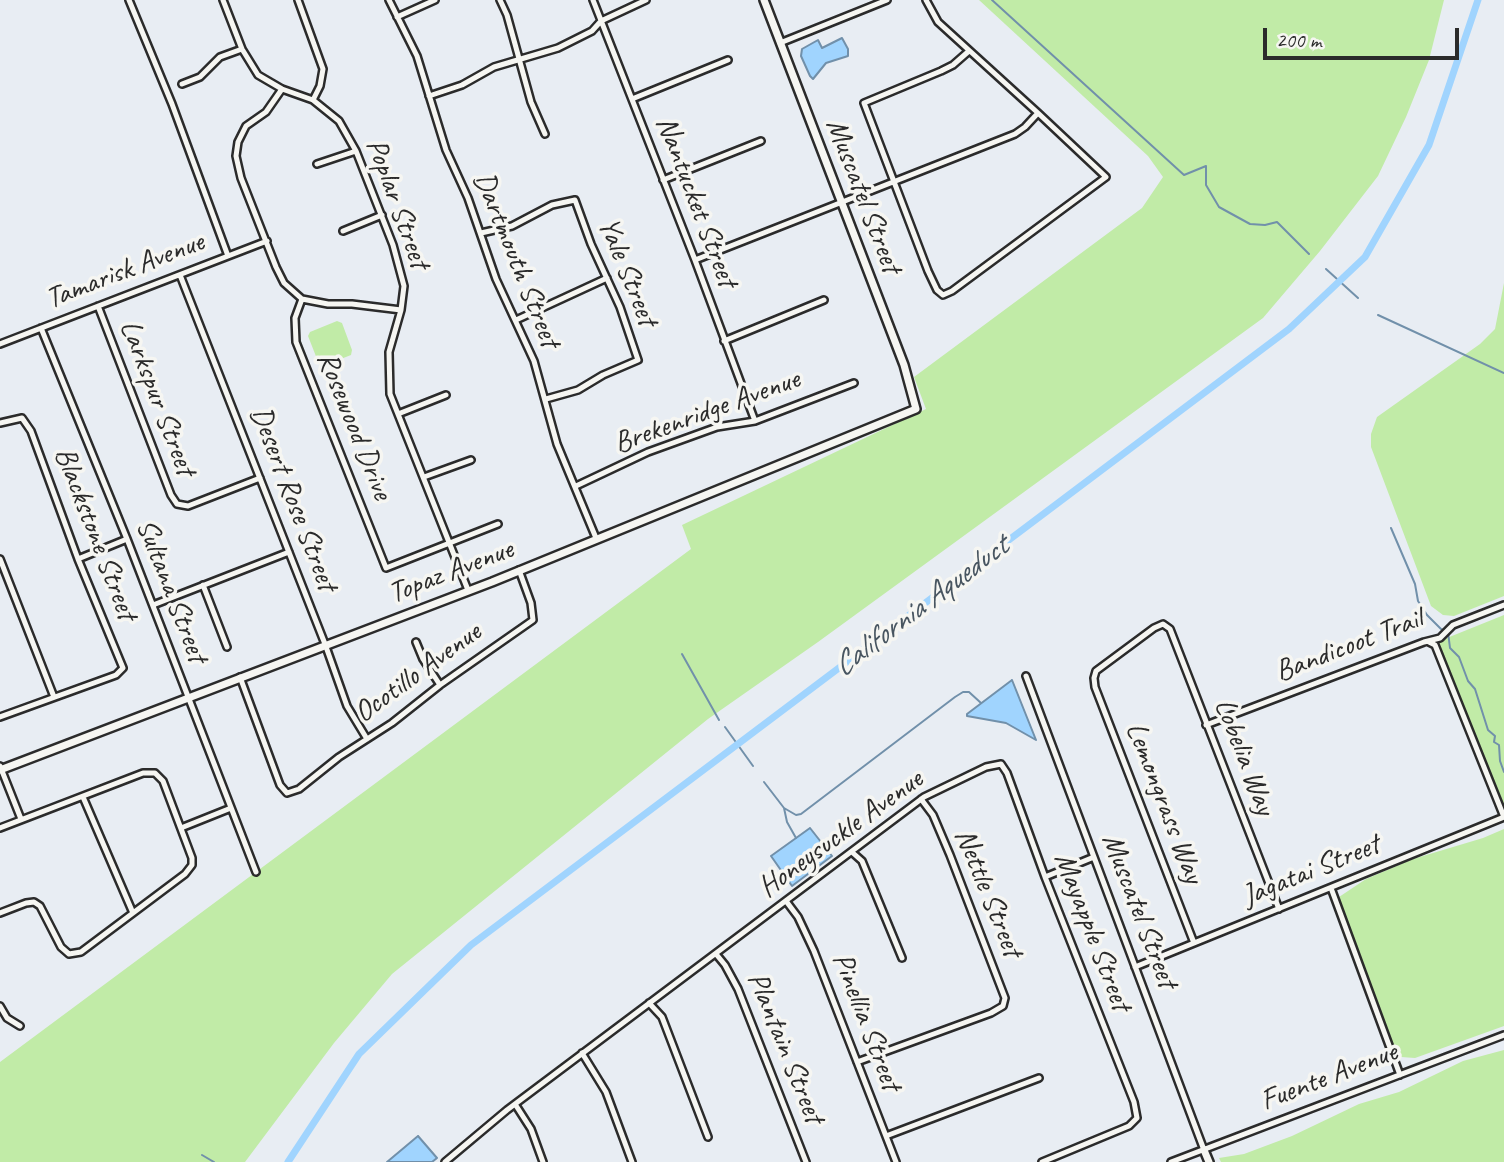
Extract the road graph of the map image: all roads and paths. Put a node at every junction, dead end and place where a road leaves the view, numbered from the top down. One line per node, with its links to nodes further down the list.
1 (129, 0): 36 (street)
2 (223, 0): 15 (street, Poplar Street)
3 (298, 0): 23 (street)
4 (389, 0): 12 (street, Dartmouth Street)
5 (435, 0): 12 (street)
6 (500, 0): 17 (street)
7 (593, 0): 13 (street, Nantucket Street)
8 (646, 0): 13 (street)
9 (764, 0): 14 (street, Muscatel Street)
10 (887, 0): 14 (street)
11 (926, 0): 16 (street)
12 (397, 18): 21 (street, Dartmouth Street)
13 (601, 20): 17 (street); 22 (street, Nantucket Street)
14 (780, 43): 31 (street, Muscatel Street)
15 (242, 49): 19 (street); 20 (street, Poplar Street)
16 (969, 51): 24 (street); 30 (street)
17 (519, 58): 21 (street); 25 (street)
18 (728, 60): 22 (street)
19 (182, 84)
20 (282, 89): 23 (street, Poplar Street); 35 (street)
21 (429, 96): 34 (street, Dartmouth Street)
22 (632, 99): 29 (street, Nantucket Street)
23 (313, 100): 27 (street, Poplar Street)
24 (1038, 113): 30 (street); 30 (street)
25 (545, 134)
26 (761, 141): 29 (street)
27 (356, 151): 28 (street); 32 (street, Poplar Street)
28 (317, 164)
29 (663, 180): 37 (street, Nantucket Street)
30 (894, 182): 31 (street)
31 (841, 202): 37 (street); 51 (street, Muscatel Street)
32 (382, 215): 33 (street); 43 (street, Poplar Street)
33 (343, 230)
34 (481, 233): 39 (street, Yale Street); 44 (street, Dartmouth Street)
35 (267, 241): 36 (street, Tamarisk Avenue); 40 (street)
36 (228, 256): 38 (street, Tamarisk Avenue)
37 (695, 260): 46 (street, Nantucket Street)
38 (180, 275): 42 (street, Tamarisk Avenue); 57 (street, Desert Rose Street)
39 (607, 278): 44 (street); 50 (street, Yale Street)
40 (302, 299): 43 (street); 62 (street, Rosewood Drive)
41 (824, 300): 46 (street)
42 (97, 306): 45 (street, Tamarisk Avenue); 57 (street, Larkspur Street)
43 (401, 310): 52 (street, Poplar Street)
44 (516, 320): 50 (street, Dartmouth Street)
45 (41, 328): 47 (street, Tamarisk Avenue); 61 (street, Sultana Street)
46 (724, 341): 53 (street, Nantucket Street)
47 (0, 344)
48 (854, 383): 53 (street, Brekenridge Avenue)
49 (446, 395): 52 (street)
50 (545, 399): 58 (street, Dartmouth Street)
51 (916, 409): 60 (street, Topaz Avenue)
52 (398, 414): 56 (street, Poplar Street)
53 (755, 421): 58 (street, Brekenridge Avenue)
54 (0, 423): 65 (street, Blackstone Street)
55 (471, 460): 56 (street)
56 (424, 477): 62 (street, Poplar Street)
57 (260, 478): 63 (street, Desert Rose Street)
58 (576, 486): 60 (street, Dartmouth Street)
59 (498, 524): 62 (street)
60 (596, 538): 66 (street, Topaz Avenue)
61 (127, 539): 65 (street); 69 (street, Sultana Street)
62 (449, 545): 68 (street, Poplar Street)
63 (289, 552): 67 (street); 73 (street, Desert Rose Street)
64 (0, 559): 79 (street)
65 (78, 559): 79 (street, Blackstone Street)
66 (519, 570): 68 (street, Topaz Avenue); 78 (street, Ocotillo Avenue)
67 (203, 585): 69 (street); 74 (street)
68 (468, 590): 73 (street, Topaz Avenue)
69 (153, 605): 80 (street, Sultana Street)
70 (1504, 605): 72 (street, Bandicoot Trail)
71 (416, 642): 78 (street)
72 (1429, 642): 82 (street, Bandicoot Trail); 89 (street)
73 (325, 644): 76 (street, Topaz Avenue); 83 (street, Desert Rose Street)
74 (227, 647)
75 (1026, 676): 94 (street, Muscatel Street)
76 (240, 677): 80 (street, Topaz Avenue); 83 (street, Ocotillo Avenue)
77 (1094, 678): 82 (street, Lobelia Way); 102 (street, Lemongrass Way)
78 (440, 685): 83 (street, Ocotillo Avenue)
79 (54, 697): 81 (street)
80 (188, 697): 85 (street, Topaz Avenue); 88 (street, Sultana Street)
81 (0, 718)
82 (1206, 725): 99 (street, Lobelia Way)
83 (367, 739)
84 (1001, 764): 87 (street, Honeysuckle Avenue); 96 (street, Mayapple Street)
85 (0, 768): 90 (street)
86 (83, 797): 90 (street); 92 (street); 101 (street)
87 (921, 799): 93 (street, Honeysuckle Avenue); 111 (street, Nettle Street)
88 (231, 808): 92 (street); 95 (street, Sultana Street)
89 (1504, 817): 97 (street, Jagatai Street)
90 (21, 819): 91 (street)
91 (0, 828)
92 (181, 828): 101 (street)
93 (853, 853): 98 (street, Honeysuckle Avenue); 104 (street)
94 (1094, 857): 96 (street); 105 (street, Muscatel Street)
95 (256, 872)
96 (1045, 877): 123 (street, Mayapple Street)
97 (1331, 888): 99 (street, Jagatai Street); 112 (street)
98 (786, 901): 103 (street, Honeysuckle Avenue); 111 (street, Pinellia Street)
99 (1279, 909): 102 (street, Jagatai Street)
100 (0, 913): 101 (street)
101 (133, 913)
102 (1194, 943): 105 (street, Jagatai Street)
103 (716, 954): 106 (street, Honeysuckle Avenue); 121 (street, Plantain Street)
104 (902, 958)
105 (1135, 967): 117 (street, Muscatel Street)
106 (649, 1003): 110 (street, Honeysuckle Avenue); 116 (street)
107 (0, 1006): 108 (street)
108 (20, 1026)
109 (1504, 1035): 112 (street, Fuente Avenue)
110 (582, 1052): 114 (street, Honeysuckle Avenue); 120 (street)
111 (857, 1062): 115 (street, Pinellia Street)
112 (1400, 1075): 117 (street, Fuente Avenue)
113 (1039, 1078): 115 (street)
114 (515, 1104): 118 (street, Honeysuckle Avenue); 119 (street)
115 (886, 1136): 122 (street, Pinellia Street)
116 (708, 1137)
117 (1204, 1150): 124 (street, Fuente Avenue); 125 (street, Muscatel Street)
118 (447, 1161)
119 (543, 1162)
120 (632, 1162)
121 (806, 1162)
122 (897, 1162)
123 (1042, 1162)
124 (1171, 1162)
125 (1209, 1162)

